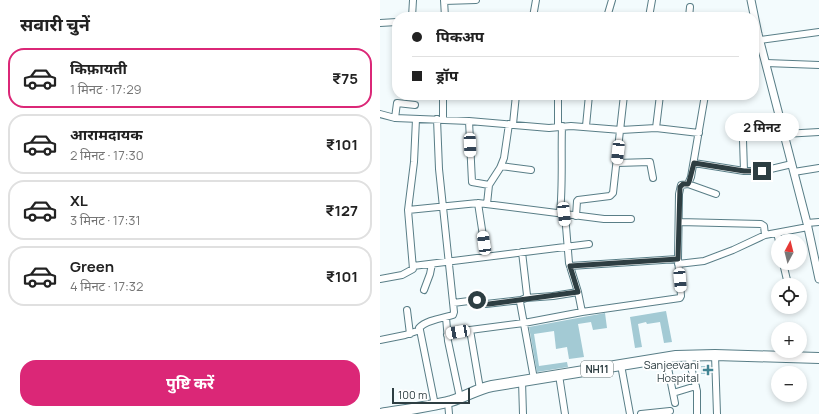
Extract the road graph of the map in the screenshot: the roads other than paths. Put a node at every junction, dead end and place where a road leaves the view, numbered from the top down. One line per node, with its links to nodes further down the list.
1 (413, 0): 9 (street)
2 (444, 0): 3 (street); 10 (street)
3 (476, 0)
4 (536, 0): 11 (street)
5 (612, 0): 12 (street)
6 (652, 0): 13 (street)
7 (751, 0): 15 (street)
8 (690, 7): 14 (street)
9 (412, 12)
10 (445, 12)
11 (534, 12)
12 (608, 12)
13 (650, 12)
14 (690, 12)
15 (753, 12)
16 (392, 22): 17 (street)
17 (380, 23)
18 (819, 32): 19 (street)
19 (759, 36)
20 (759, 42): 21 (street)
21 (766, 63): 22 (street); 43 (street)
22 (819, 65)
23 (442, 100): 34 (street)
24 (515, 100): 36 (street)
25 (558, 100): 38 (street)
26 (589, 100): 37 (street)
27 (624, 100): 40 (street)
28 (659, 100): 39 (street)
29 (704, 100): 42 (street)
30 (415, 105): 32 (street)
31 (380, 114): 32 (street)
32 (395, 118): 33 (street)
33 (416, 119): 34 (street); 60 (street)
34 (440, 119): 35 (street); 59 (street)
35 (469, 121): 36 (street); 55 (street)
36 (511, 124): 38 (street); 48 (street)
37 (586, 126): 38 (street); 40 (street)
38 (560, 127): 61 (street)
39 (656, 128): 40 (street); 42 (street)
40 (621, 130): 45 (street)
41 (819, 132): 43 (street)
42 (699, 133): 46 (street)
43 (784, 134): 47 (street)
44 (743, 140): 51 (street)
45 (617, 163): 53 (street); 62 (street)
46 (694, 163): 51 (street); 54 (street)
47 (792, 164): 51 (street); 52 (street)
48 (501, 166): 50 (street); 55 (street)
49 (819, 168): 52 (street)
50 (531, 170)
51 (744, 171)
52 (794, 172): 66 (street)
53 (653, 178)
54 (688, 184): 56 (street); 64 (street)
55 (489, 185): 58 (street)
56 (716, 194)
57 (478, 203): 58 (street); 59 (street); 72 (street)
58 (487, 204): 61 (street)
59 (442, 207): 60 (street); 74 (street)
60 (408, 210): 77 (street)
61 (562, 214): 62 (street); 70 (street)
62 (576, 216): 63 (street)
63 (631, 219)
64 (679, 222): 68 (street); 73 (street)
65 (819, 222): 66 (street)
66 (808, 225): 67 (street); 75 (street)
67 (777, 233): 68 (street)
68 (765, 235): 73 (street)
69 (589, 244): 70 (street)
70 (568, 246): 71 (street); 78 (street)
71 (522, 252): 72 (street); 83 (street)
72 (486, 256): 74 (street)
73 (678, 261): 78 (street); 86 (street)
74 (448, 262): 76 (street); 84 (street)
75 (817, 263): 80 (street)
76 (432, 264): 77 (street); 81 (street)
77 (413, 266): 79 (street)
78 (570, 266): 82 (street)
79 (380, 279)
80 (819, 279)
81 (424, 290)
82 (578, 292): 83 (street); 86 (street)
83 (523, 299): 84 (street); 88 (street)
84 (453, 304): 87 (street)
85 (407, 310): 91 (street)
86 (582, 312): 88 (street)
87 (446, 317): 89 (street); 92 (street)
88 (524, 323): 90 (street); 100 (street)
89 (420, 330): 91 (street); 108 (street)
90 (470, 330): 92 (street); 103 (street)
91 (410, 334): 93 (street)
92 (447, 335): 105 (street)
93 (380, 340)
94 (715, 355): 95 (highway, NH11); 97 (highway, NH11); 118 (street)
95 (688, 356): 96 (highway, NH11); 102 (street)
96 (666, 358): 98 (highway, NH11); 104 (street)
97 (819, 358)
98 (621, 365): 99 (highway, NH11); 114 (street)
99 (559, 375): 100 (highway, NH11); 113 (street)
100 (534, 379): 101 (highway, NH11)
101 (522, 381): 103 (highway, NH11); 112 (street)
102 (696, 386): 104 (street); 117 (street)
103 (480, 389): 105 (highway, NH11)
104 (673, 393): 107 (street)
105 (460, 398): 106 (highway, NH11)
106 (448, 402): 108 (highway, NH11); 111 (street)
107 (675, 403)
108 (436, 405): 110 (highway, NH11)
109 (670, 411): 116 (street)
110 (380, 414)
111 (448, 414)
112 (523, 414)
113 (565, 414)
114 (630, 414)
115 (641, 414): 116 (street)
116 (651, 414)
117 (697, 414)
118 (717, 414)

